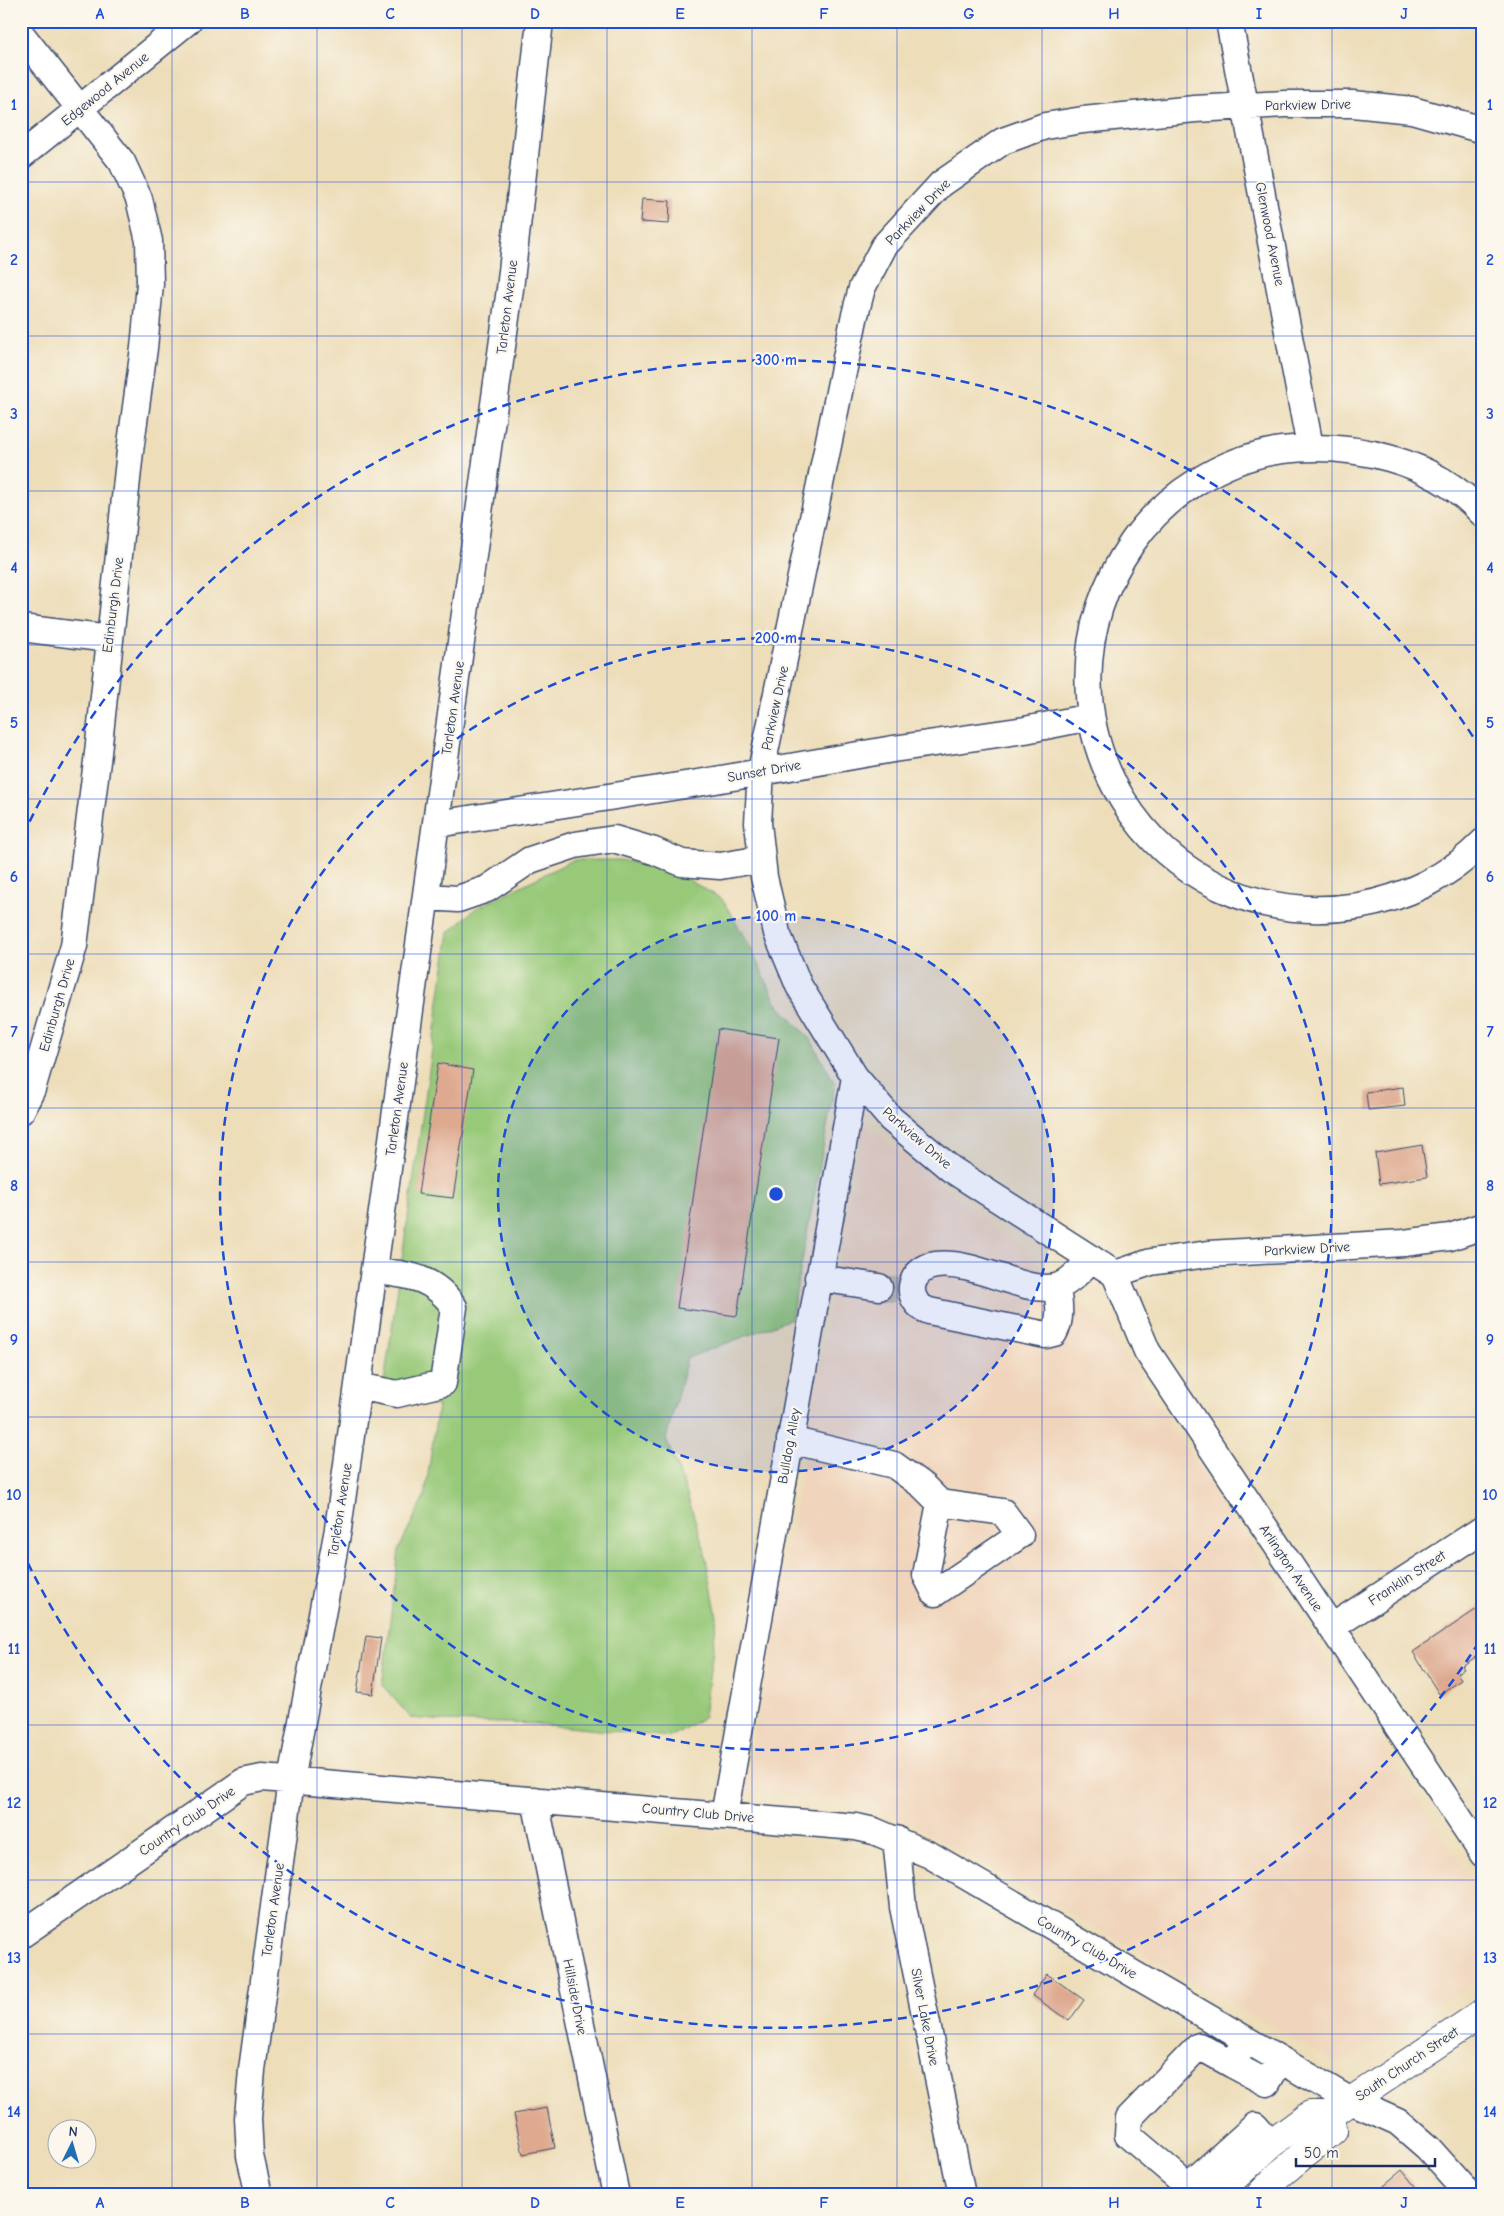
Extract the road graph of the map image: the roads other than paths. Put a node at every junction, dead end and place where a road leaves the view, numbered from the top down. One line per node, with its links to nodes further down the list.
1 (188, 21): 6 (street, Edgewood Avenue)
2 (540, 21): 15 (street, Tarleton Avenue)
3 (1229, 21): 5 (street, Glenwood Avenue)
4 (21, 34): 6 (street, Edinburgh Drive)
5 (1246, 107): 7 (street, Parkview Drive); 9 (street, Glenwood Avenue); 14 (street, Parkview Drive)
6 (81, 109): 8 (street, Edgewood Avenue); 12 (street, Edinburgh Drive)
7 (1483, 130)
8 (21, 156)
9 (1310, 447): 10 (street); 13 (street)
10 (1483, 514)
11 (21, 628): 12 (street)
12 (109, 639): 20 (street, Edinburgh Drive)
13 (1090, 717): 14 (street, Sunset Drive); 16 (street)
14 (761, 771): 15 (street, Sunset Drive); 17 (street, Parkview Drive)
15 (437, 824): 18 (street, Tarleton Avenue)
16 (1483, 842)
17 (762, 859): 18 (street); 19 (street, Parkview Drive)
18 (427, 897): 23 (street, Tarleton Avenue)
19 (855, 1077): 22 (street, Parkview Drive); 25 (street, Bulldog Alley)
20 (21, 1111)
21 (1483, 1226): 24 (street, Parkview Drive)
22 (1092, 1259): 24 (street, Parkview Drive); 26 (street)
23 (374, 1270): 28 (street, Tarleton Avenue); 28 (street)
24 (1115, 1274): 32 (street, Arlington Avenue)
25 (818, 1278): 27 (street); 29 (street, Bulldog Alley)
26 (1057, 1287): 27 (street); 27 (street)
27 (896, 1290)
28 (358, 1386): 33 (street, Tarleton Avenue)
29 (790, 1440): 30 (street); 35 (street, Bulldog Alley)
30 (940, 1503)
31 (1483, 1529): 32 (street, Franklin Street)
32 (1332, 1627): 37 (street, Arlington Avenue)
33 (291, 1780): 34 (street, Country Club Drive); 38 (street, Country Club Drive); 47 (street, Tarleton Avenue)
34 (536, 1800): 35 (street, Country Club Drive); 48 (street, Hillside Drive)
35 (724, 1816): 36 (street, Country Club Drive)
36 (896, 1839): 40 (street, Country Club Drive); 49 (street, Silver Lake Drive)
37 (1479, 1840)
38 (21, 1935)
39 (1483, 2013): 45 (main road, South Church Street)
40 (1214, 2021): 41 (street, Country Club Drive); 42 (street)
41 (1245, 2040): 43 (street, Country Club Drive); 44 (street)
42 (1199, 2046): 44 (street); 46 (street)
43 (1280, 2060): 44 (street); 45 (street, Country Club Drive)
44 (1233, 2065)
45 (1341, 2108): 46 (main road, South Church Street); 50 (main road); 51 (street, Country Club Drive)
46 (1202, 2189)
47 (259, 2195)
48 (616, 2195)
49 (962, 2195)
50 (1260, 2195)
51 (1470, 2195)

